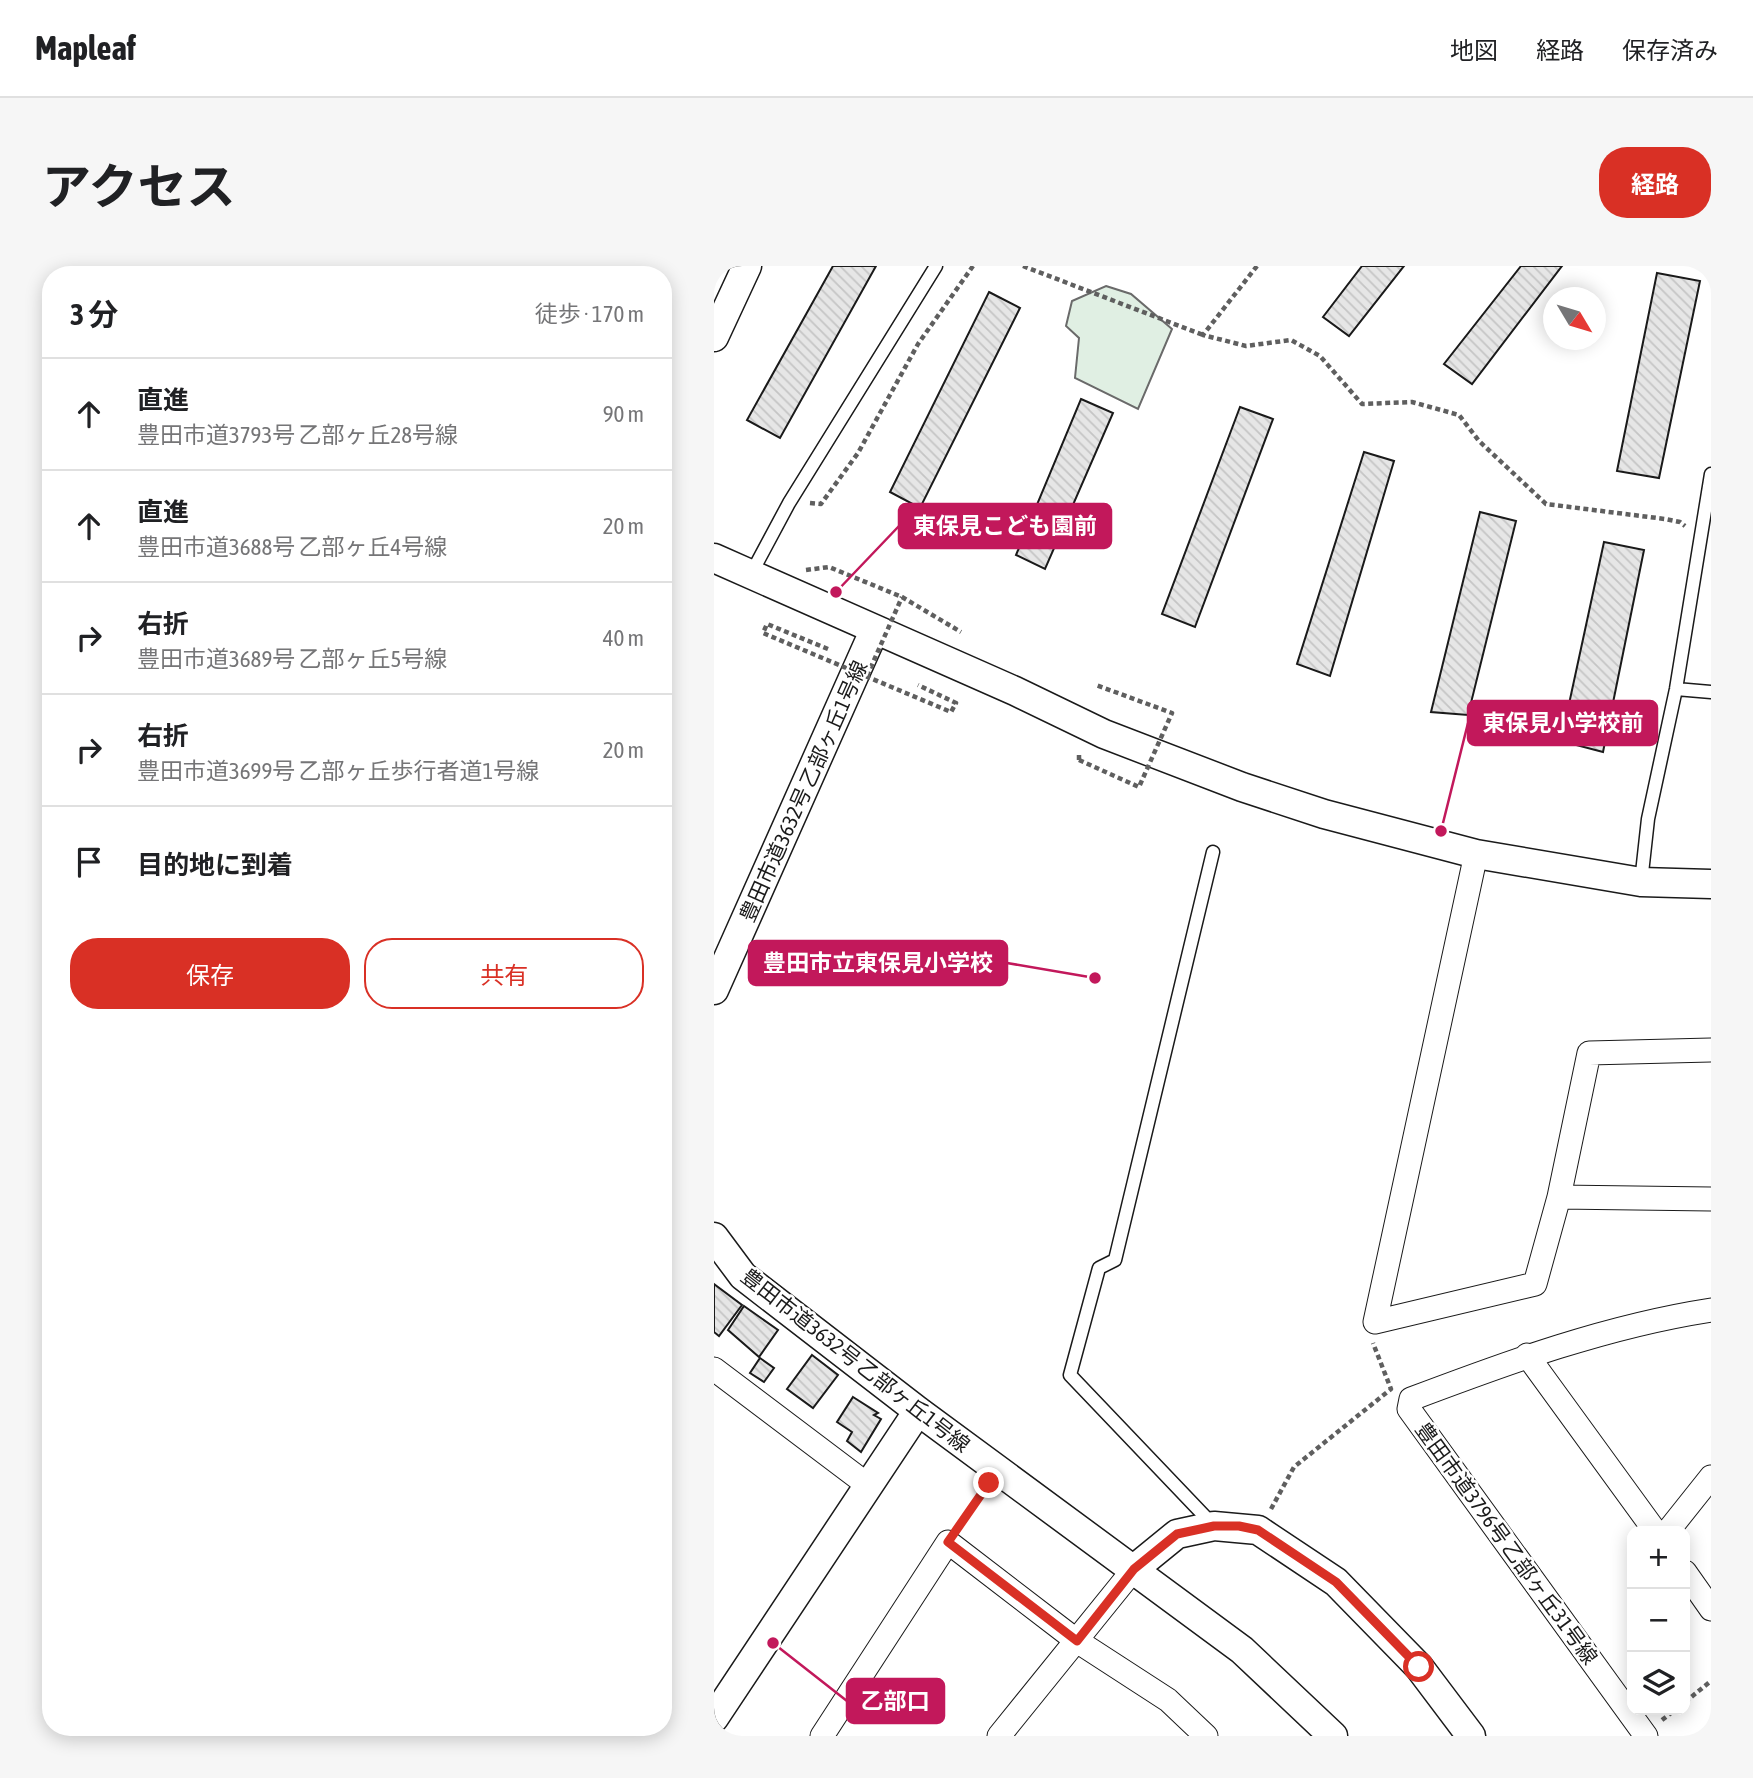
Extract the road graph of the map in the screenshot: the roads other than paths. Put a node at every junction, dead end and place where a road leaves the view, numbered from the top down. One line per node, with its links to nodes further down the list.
1 (747, 266): 3 (street)
2 (936, 266): 6 (lane)
3 (714, 337)
4 (1711, 474): 8 (lane)
5 (714, 558): 6 (street)
6 (751, 574): 7 (street)
7 (874, 631): 11 (street); 14 (street, 豊田市道3632号 乙部ヶ丘1号線)
8 (1676, 689): 9 (lane); 12 (lane)
9 (1711, 692)
10 (1213, 852): 25 (lane)
11 (1476, 854): 12 (street); 16 (street)
12 (1641, 882): 13 (street)
13 (1711, 884)
14 (714, 990)
15 (1711, 1050): 16 (street)
16 (1559, 1197): 17 (street)
17 (1711, 1199)
18 (714, 1237): 22 (street, 豊田市道3632号 乙部ヶ丘1号線)
19 (1711, 1310): 20 (street, 豊田市道3796号 乙部ヶ丘31号線)
20 (1527, 1355): 26 (street); 38 (street, 豊田市道3796号 乙部ヶ丘31号線)
21 (714, 1369): 24 (street)
22 (918, 1411): 24 (street); 28 (street, 豊田市道3632号 乙部ヶ丘1号線)
23 (1711, 1477): 27 (street)
24 (869, 1486): 32 (street)
25 (1214, 1526): 28 (street); 37 (street)
26 (1651, 1526)
27 (1672, 1526)
28 (1134, 1569): 31 (street); 36 (street, 豊田市道3632号 乙部ヶ丘1号線)
29 (1690, 1579): 30 (street)
30 (1711, 1609)
31 (1077, 1641): 33 (street); 34 (street); 35 (street)
32 (714, 1718)
33 (822, 1736)
34 (999, 1736)
35 (1206, 1736)
36 (1333, 1736)
37 (1471, 1736)
38 (1646, 1736)

